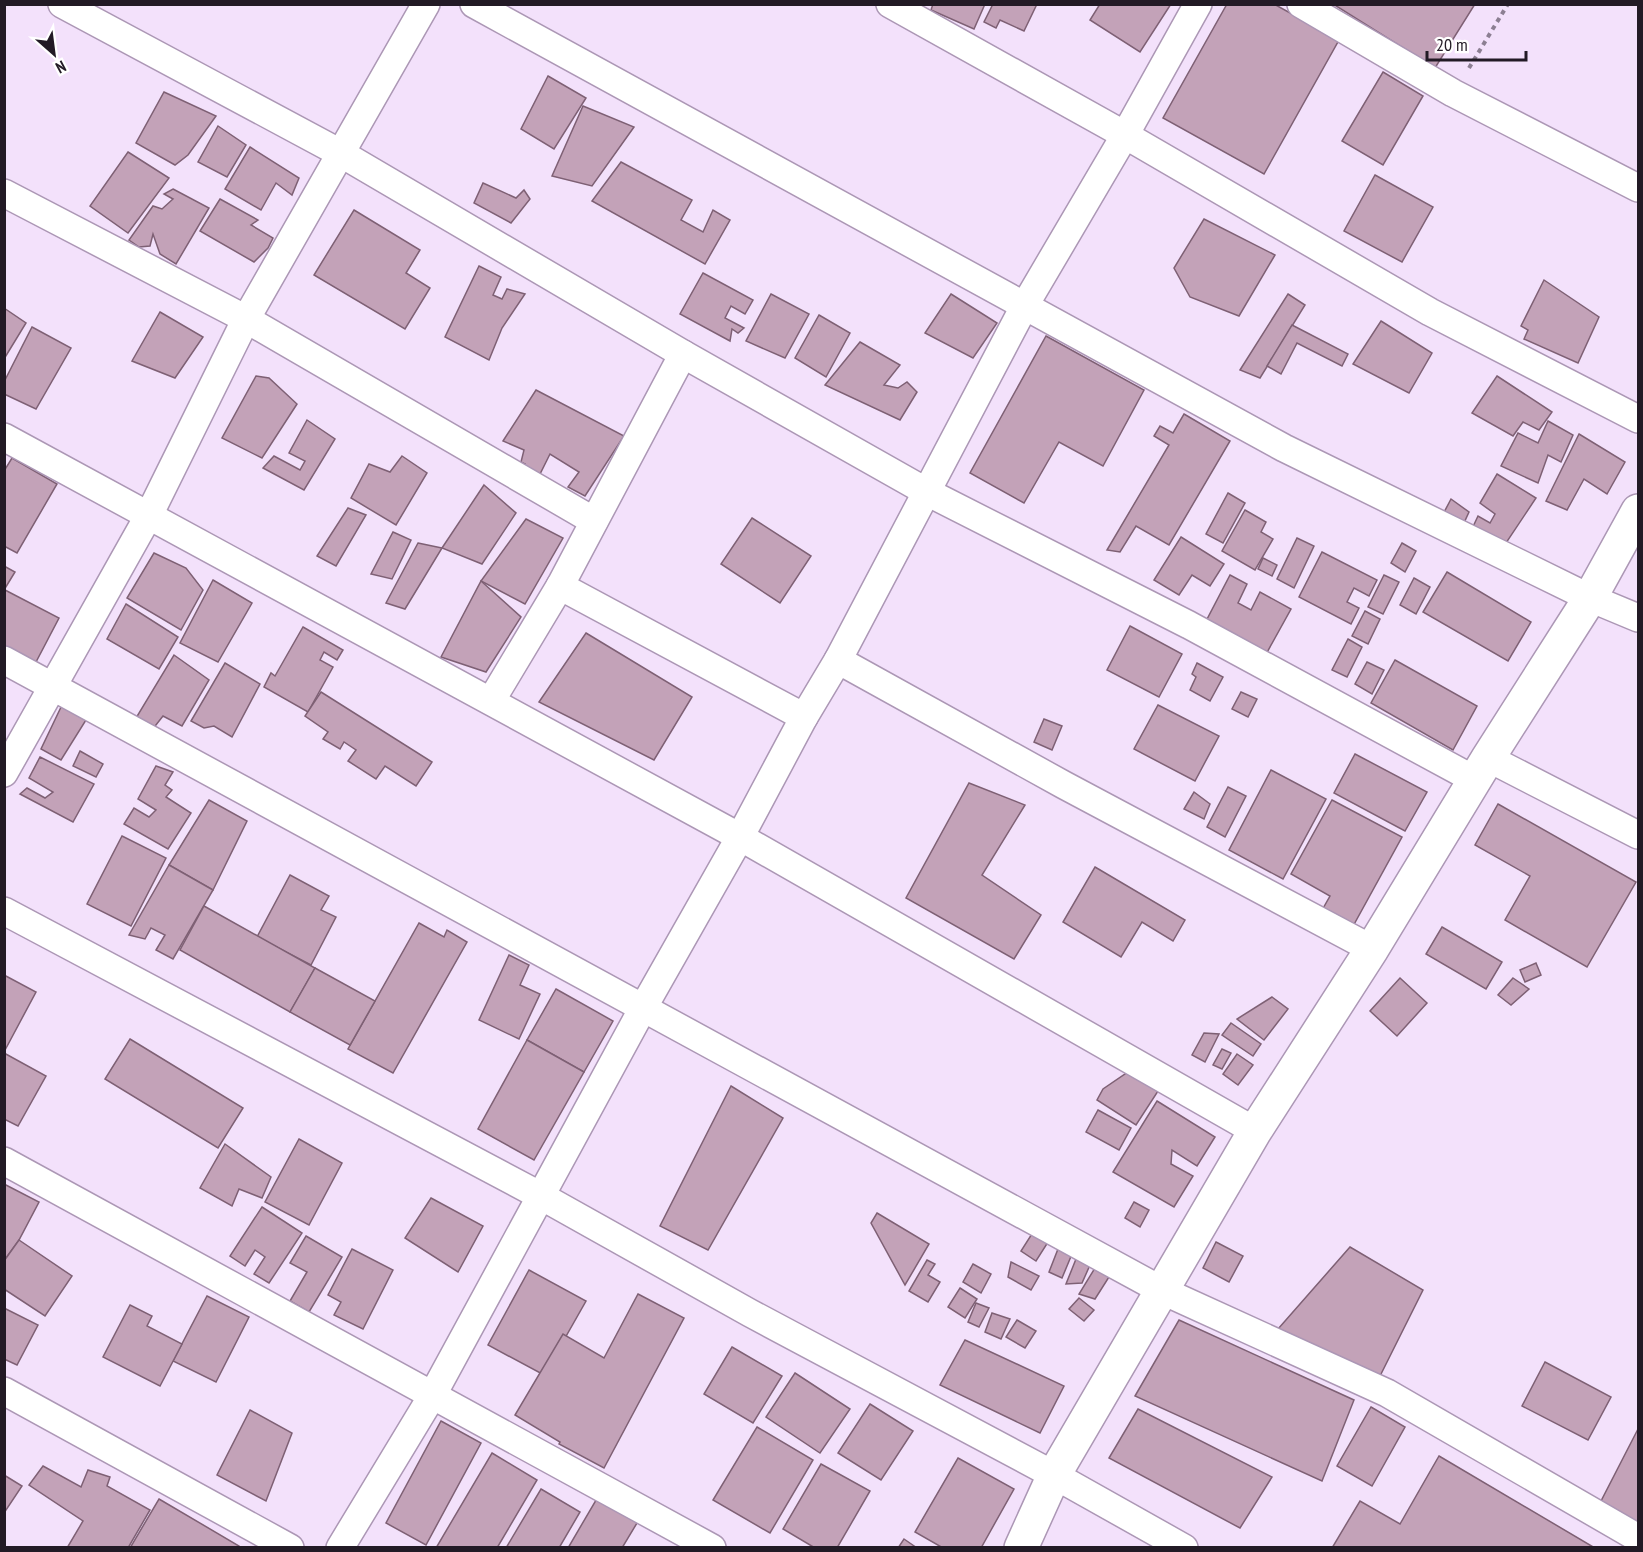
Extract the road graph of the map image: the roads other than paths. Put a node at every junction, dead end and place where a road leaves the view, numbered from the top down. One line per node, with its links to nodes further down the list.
1 (62, 4): 8 (street)
2 (426, 4): 8 (street)
3 (474, 4): 11 (street)
4 (890, 4): 7 (street)
5 (1198, 4): 7 (street)
6 (1301, 4): 9 (street)
7 (1125, 135): 11 (street); 14 (street)
8 (342, 154): 12 (street); 13 (street)
9 (1638, 188)
10 (4, 193): 12 (street)
11 (1025, 305): 16 (street); 21 (street)
12 (246, 319): 18 (street); 19 (street)
13 (682, 354): 16 (street); 19 (street)
14 (1638, 419)
15 (4, 436): 18 (street)
16 (927, 492): 24 (street); 28 (street)
17 (1638, 511): 21 (street)
18 (149, 515): 25 (street); 26 (street)
19 (594, 521): 20 (street)
20 (560, 586): 26 (street); 27 (street)
21 (1590, 598): 22 (street); 28 (street)
22 (1638, 618)
23 (4, 660): 25 (street)
24 (838, 660): 27 (street); 33 (street)
25 (54, 686): 29 (street); 34 (street)
26 (491, 701): 31 (street)
27 (804, 717): 31 (street)
28 (1481, 769): 30 (street); 33 (street)
29 (4, 773)
30 (1638, 836)
31 (740, 837): 34 (street); 35 (street)
32 (4, 911): 37 (street)
33 (1372, 949): 35 (street)
34 (643, 1008): 37 (street); 38 (street)
35 (1255, 1131): 38 (street)
36 (4, 1161): 40 (street)
37 (541, 1196): 40 (street); 41 (street)
38 (1163, 1291): 41 (street); 42 (street)
39 (4, 1391): 43 (street)
40 (432, 1396): 44 (street); 45 (street)
41 (1054, 1475): 46 (street); 47 (street)
42 (1638, 1538)
43 (290, 1548)
44 (340, 1548)
45 (712, 1548)
46 (1021, 1548)
47 (1184, 1548)

